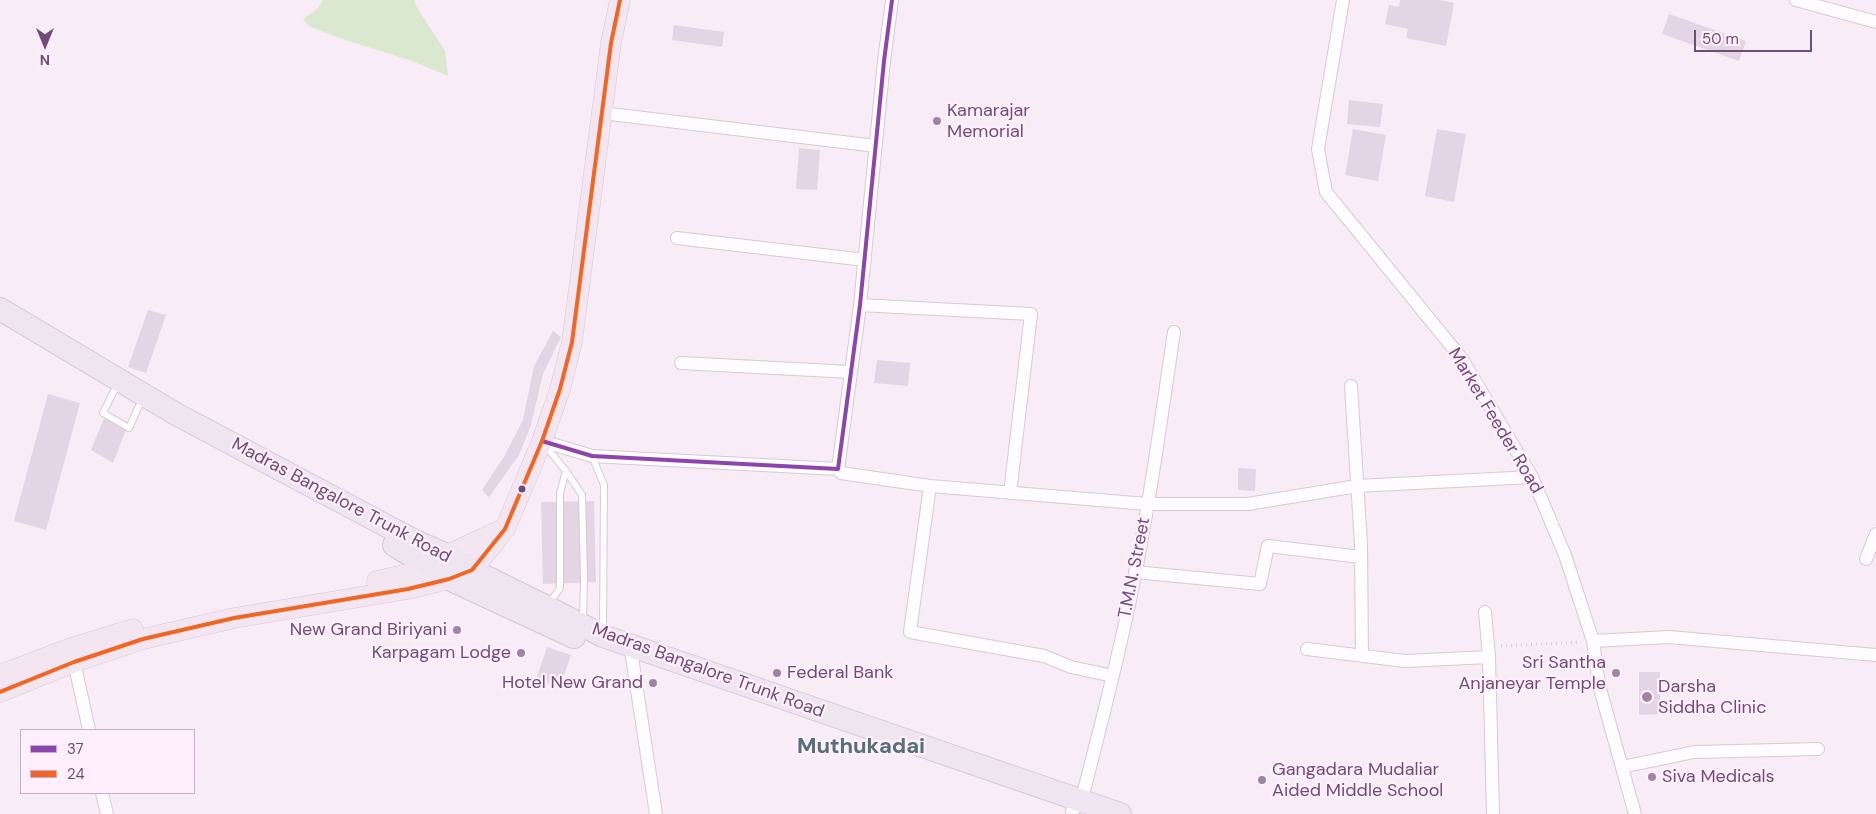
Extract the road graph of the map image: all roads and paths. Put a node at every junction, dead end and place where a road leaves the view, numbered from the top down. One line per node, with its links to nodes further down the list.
1 (620, 0): 6 (main road)
2 (892, 0): 7 (street)
3 (1343, 0): 21 (street, Market Feeder Road)
4 (1796, 0): 5 (street)
5 (1876, 22)
6 (602, 113): 7 (street); 17 (main road)
7 (876, 146): 9 (street)
8 (677, 238): 9 (street)
9 (864, 260): 10 (street)
10 (860, 305): 15 (street); 24 (street)
11 (0, 309): 30 (highway, Madras Bangalore Trunk Road)
12 (0, 325): 30 (highway)
13 (1174, 332): 25 (street, T.M.N. Street)
14 (681, 362): 15 (street)
15 (851, 372): 19 (street)
16 (1351, 386): 23 (street)
17 (542, 441): 18 (street); 20 (lane); 26 (main road)
18 (592, 456): 19 (street); 35 (lane)
19 (838, 469): 22 (street)
20 (566, 471): 33 (lane); 35 (lane)
21 (1532, 478): 23 (street); 36 (street, Market Feeder Road)
22 (930, 486): 24 (street); 44 (street)
23 (1358, 486): 25 (street); 28 (street)
24 (1010, 493): 25 (street)
25 (1147, 504): 32 (street, T.M.N. Street)
26 (505, 529): 30 (main road); 31 (main road)
27 (1876, 534): 29 (street)
28 (1361, 557): 32 (street); 42 (street)
29 (1866, 559)
30 (443, 568): 31 (highway, Madras Bangalore Trunk Road); 38 (highway); 40 (main road)
31 (472, 570): 33 (highway, Madras Bangalore Trunk Road)
32 (1135, 572): 44 (street, T.M.N. Street)
33 (547, 607): 35 (highway, Madras Bangalore Trunk Road)
34 (1485, 612): 39 (street)
35 (593, 631): 38 (highway, Madras Bangalore Trunk Road)
36 (1593, 642): 39 (path); 41 (street); 48 (street, Market Feeder Road)
37 (1307, 649): 42 (street)
38 (630, 652): 50 (highway, Madras Bangalore Trunk Road); 52 (street)
39 (1489, 652): 42 (street); 54 (street)
40 (73, 655): 43 (main road); 45 (main road); 46 (street)
41 (1876, 655)
42 (1362, 656)
43 (0, 675)
44 (1113, 676): 50 (street, T.M.N. Street)
45 (0, 692)
46 (89, 729)
47 (1818, 749): 48 (street)
48 (1622, 767): 55 (street, Market Feeder Road)
49 (102, 794): 51 (street)
50 (1078, 809): 53 (highway, Madras Bangalore Trunk Road)
51 (107, 814)
52 (656, 814)
53 (1120, 814)
54 (1493, 814)
55 (1635, 814)

